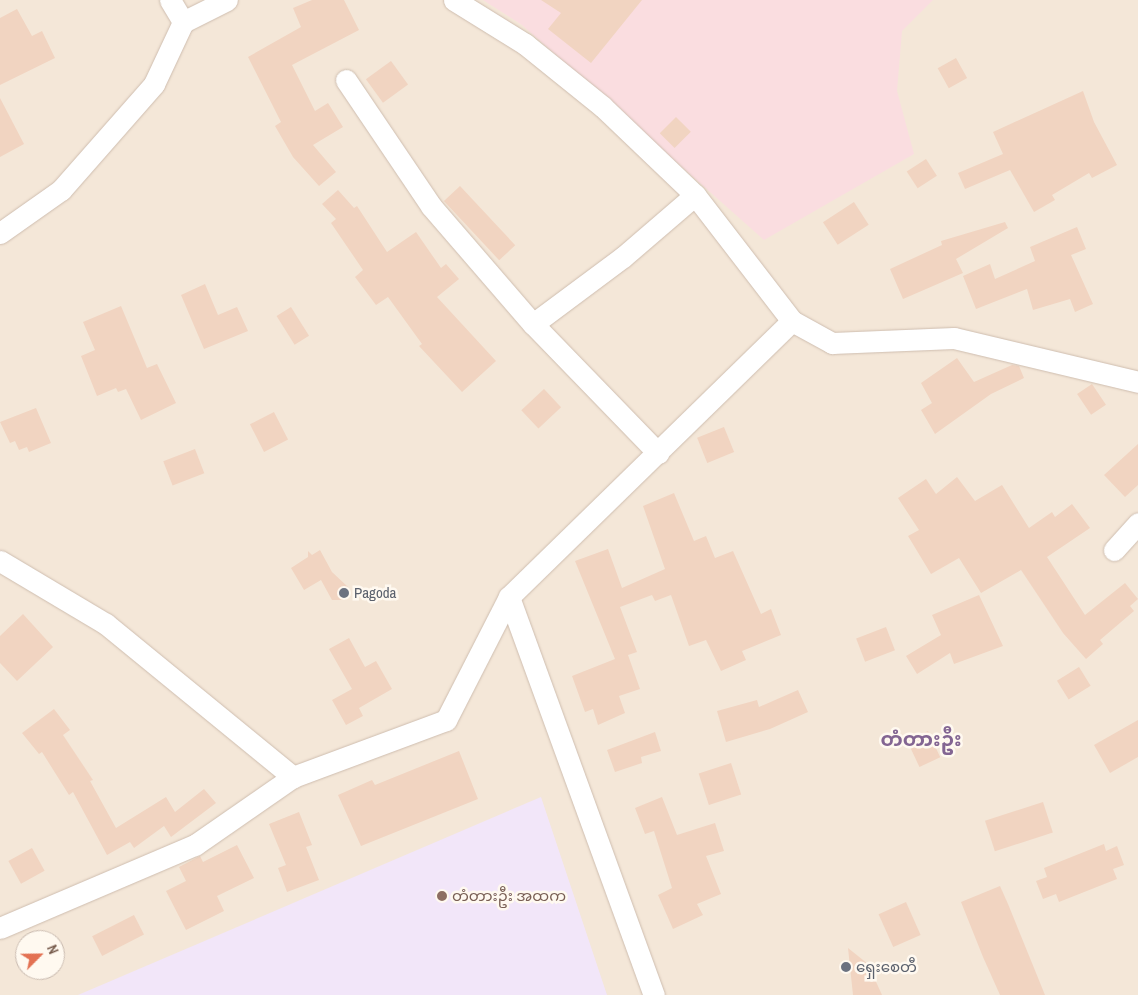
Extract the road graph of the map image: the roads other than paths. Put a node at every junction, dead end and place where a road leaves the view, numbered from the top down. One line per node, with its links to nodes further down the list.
1 (170, 0): 4 (street)
2 (227, 0): 4 (street)
3 (454, 0): 6 (street)
4 (183, 22): 7 (street)
5 (346, 80): 9 (street)
6 (695, 195): 8 (street); 9 (street)
7 (0, 233)
8 (792, 321): 10 (street); 11 (street)
9 (533, 324): 11 (street)
10 (1138, 382)
11 (658, 453): 15 (street)
12 (1138, 522): 13 (street)
13 (1114, 550)
14 (0, 561): 16 (street)
15 (508, 597): 16 (street); 18 (street)
16 (292, 777): 17 (street)
17 (0, 928)
18 (654, 995)

